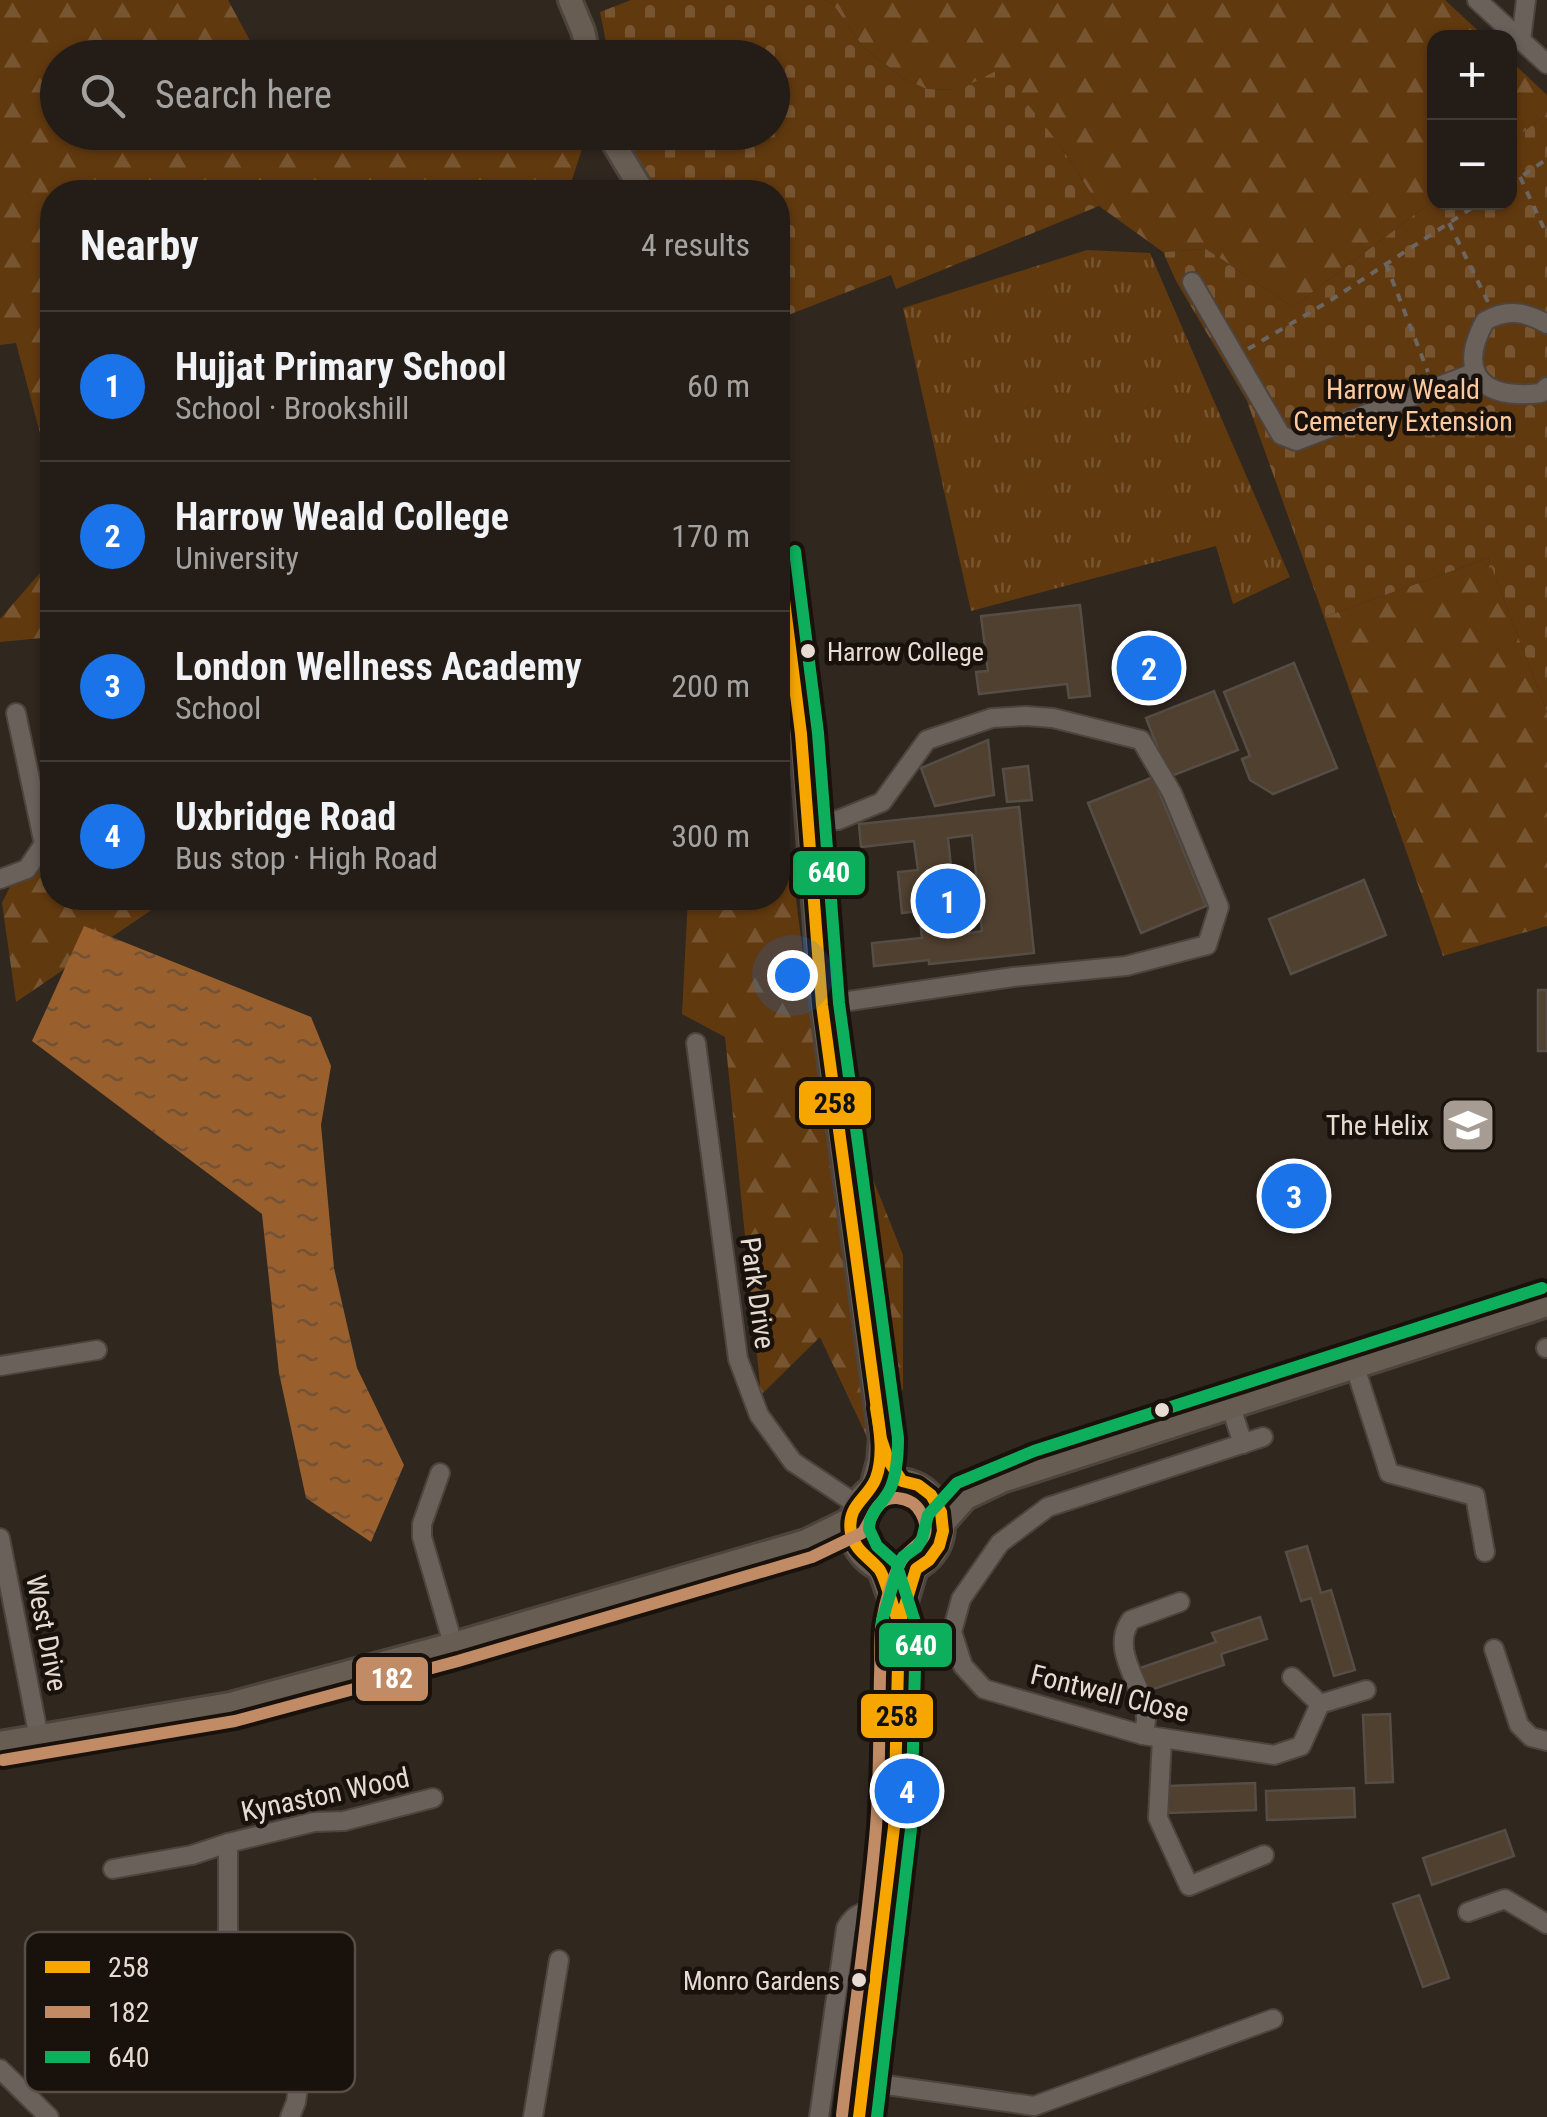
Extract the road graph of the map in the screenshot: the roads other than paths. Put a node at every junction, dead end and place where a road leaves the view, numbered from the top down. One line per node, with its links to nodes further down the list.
1 (570, 0): 4 (main road)
2 (1477, 0): 5 (street)
3 (1526, 0): 5 (street)
4 (585, 40)
5 (1521, 40): 6 (street)
6 (1547, 64)
7 (618, 150): 8 (main road)
8 (636, 180)
9 (1192, 282): 11 (street)
10 (1547, 324): 11 (street)
11 (1476, 372): 12 (street)
12 (1545, 394)
13 (790, 647): 15 (main road)
14 (16, 713): 16 (street)
15 (808, 824): 19 (main road); 19 (street)
16 (40, 825)
17 (40, 850): 18 (street)
18 (0, 879)
19 (822, 1006): 27 (main road)
20 (696, 1043): 33 (street, Park Drive)
21 (1547, 1304): 24 (main road)
22 (97, 1350): 23 (street)
23 (0, 1366)
24 (1355, 1367): 25 (main road); 38 (street)
25 (1231, 1407): 28 (street); 32 (main road)
26 (1263, 1437): 28 (street)
27 (881, 1439): 30 (main road); 33 (main road)
28 (1243, 1444): 43 (street)
29 (440, 1473): 44 (street)
30 (902, 1480): 31 (main road); 33 (main road)
31 (931, 1495): 32 (main road); 34 (main road)
32 (966, 1498): 34 (main road)
33 (860, 1503): 36 (main road); 37 (main road)
34 (942, 1525): 39 (main road)
35 (0, 1538): 50 (street, West Drive)
36 (806, 1541): 37 (main road); 44 (main road)
37 (856, 1548): 40 (main road)
38 (1485, 1552)
39 (916, 1569): 40 (main road); 42 (main road)
40 (880, 1570): 42 (main road)
41 (1180, 1602): 49 (street)
42 (898, 1628): 43 (street); 57 (main road)
43 (952, 1632): 49 (street, Fontwell Close)
44 (453, 1644): 50 (main road)
45 (1494, 1649): 51 (street)
46 (1292, 1678): 48 (street)
47 (1366, 1690): 48 (street)
48 (1320, 1704): 49 (street, Fontwell Close)
49 (1152, 1737): 55 (street)
50 (38, 1738): 52 (main road)
51 (1547, 1741)
52 (0, 1743)
53 (433, 1798): 54 (street, Kynaston Wood)
54 (228, 1843): 56 (street, Kynaston Wood); 60 (street, Kynaston Wood)
55 (1264, 1855)
56 (112, 1869)
57 (884, 1911): 64 (main road); 69 (street)
58 (1468, 1912): 59 (street)
59 (1547, 1924)
60 (228, 1932)
61 (559, 1960): 68 (street)
62 (1272, 2018): 64 (street)
63 (0, 2069): 66 (street)
64 (865, 2082): 70 (main road)
65 (298, 2092): 67 (street)
66 (49, 2117)
67 (290, 2117)
68 (533, 2117)
69 (819, 2117)
70 (859, 2117)

